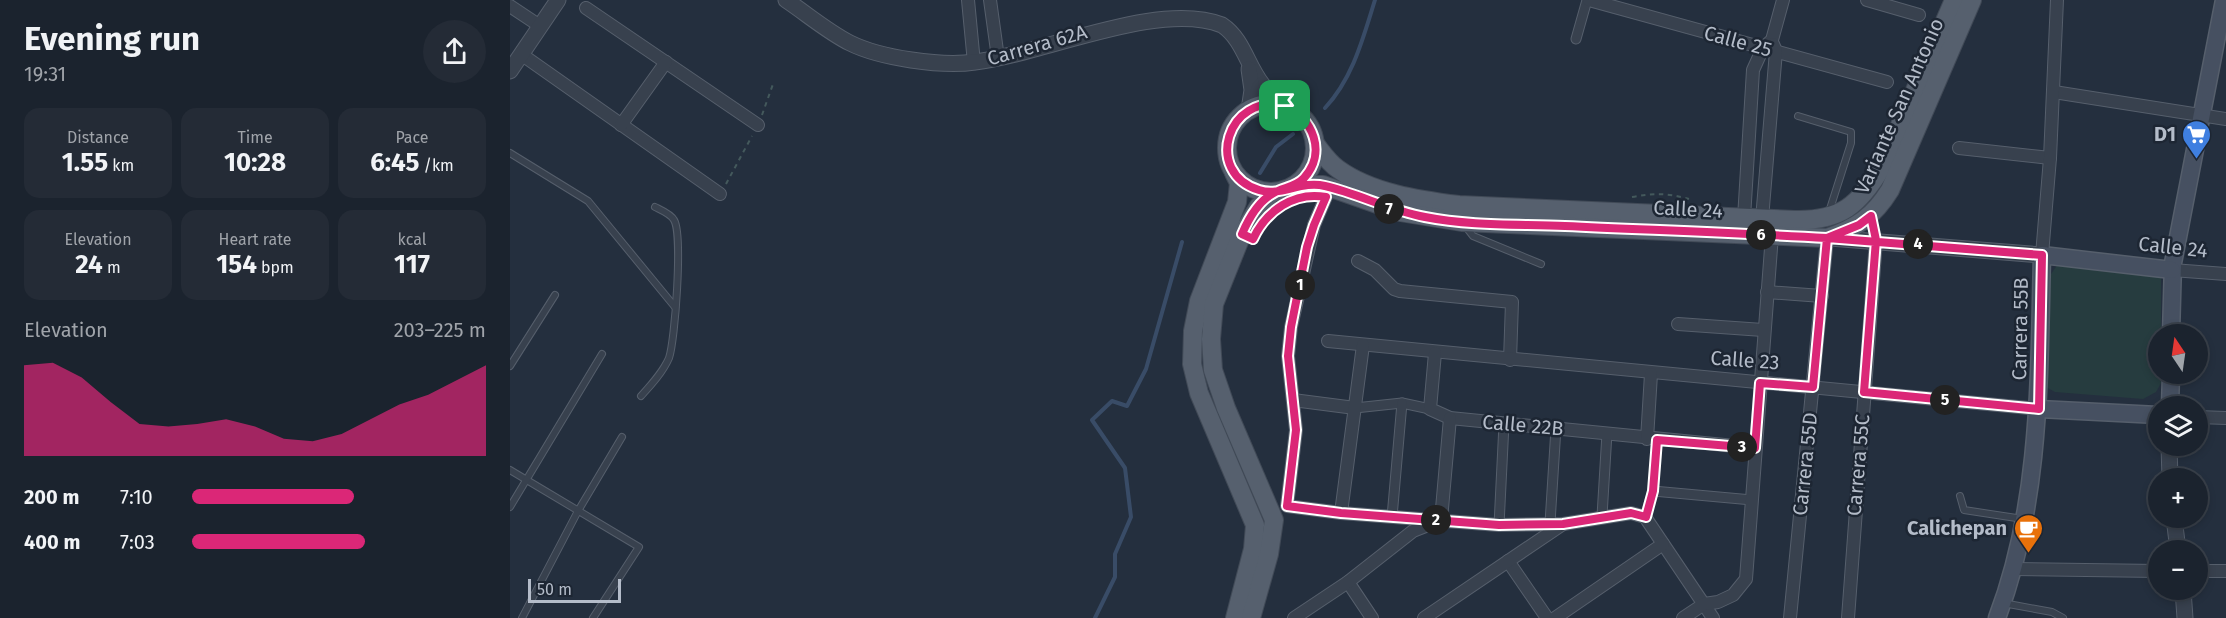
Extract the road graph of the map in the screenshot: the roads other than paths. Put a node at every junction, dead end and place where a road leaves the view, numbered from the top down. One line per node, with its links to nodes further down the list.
1 (558, 0): 15 (street)
2 (786, 0): 22 (street, Carrera 62A)
3 (968, 0): 22 (street)
4 (990, 0): 20 (street)
5 (1588, 0): 16 (street); 17 (street, Calle 25)
6 (1783, 0): 17 (street)
7 (1867, 0): 14 (street)
8 (1954, 0): 46 (main road, Variante San Antonio)
9 (1972, 0): 43 (main road, Variante San Antonio)
10 (2057, 0): 25 (street, Carrera 55B)
11 (2224, 0): 28 (main road)
12 (510, 6): 15 (street)
13 (586, 8): 21 (street)
14 (1919, 15)
15 (540, 27): 18 (street)
16 (1576, 39)
17 (1770, 46): 24 (street, Calle 25); 44 (street); 45 (street)
18 (521, 54): 23 (street); 31 (street)
19 (1247, 57): 20 (street, Carrera 62A); 26 (street, Carrera 62A); 27 (street, Carrera 62A)
20 (998, 58): 22 (street, Carrera 62A)
21 (666, 62): 31 (street); 32 (street)
22 (974, 63)
23 (510, 71)
24 (1887, 82)
25 (2054, 92): 28 (street); 36 (street, Carrera 55B)
26 (1285, 106): 27 (main road); 33 (main road)
27 (1249, 110): 37 (main road)
28 (2200, 114): 30 (street); 54 (main road)
29 (1798, 116): 46 (lane)
30 (2226, 119)
31 (621, 125): 40 (street)
32 (758, 125)
33 (1316, 146): 39 (main road); 44 (main road, Calle 24)
34 (1959, 148): 36 (street)
35 (510, 153): 59 (lane)
36 (2050, 158): 51 (street, Carrera 55B)
37 (1234, 172): 41 (main road); 117 (main road)
38 (1330, 188): 39 (main road, Calle 24); 47 (main road, Calle 24); 74 (street)
39 (1298, 191): 41 (main road)
40 (720, 194)
41 (1274, 200): 118 (main road)
42 (655, 207): 59 (lane)
43 (1871, 216): 49 (main road, Variante San Antonio); 50 (street)
44 (1744, 218): 45 (main road, Calle 24)
45 (1762, 219): 46 (main road, Calle 24)
46 (1826, 219)
47 (1462, 222): 48 (main road, Calle 24); 53 (lane)
48 (1772, 235): 49 (main road, Calle 24); 56 (street)
49 (1827, 238): 50 (street, Calle 24); 58 (street, Carrera 55D)
50 (1876, 240): 51 (street, Calle 24); 72 (street, Carrera 55C)
51 (2042, 255): 54 (main road, Calle 24); 78 (main road, Carrera 55B)
52 (1358, 261): 67 (street)
53 (1541, 264)
54 (2172, 270): 55 (street, Calle 24); 61 (main road)
55 (2226, 274)
56 (1767, 292): 58 (street); 62 (street)
57 (555, 295): 68 (lane)
58 (1822, 296): 71 (street, Carrera 55D)
59 (675, 307): 73 (lane)
60 (1678, 324): 62 (street)
61 (2171, 324)
62 (1763, 330): 70 (street)
63 (1328, 341): 64 (street, Calle 23)
64 (1363, 345): 65 (street, Calle 23); 76 (street)
65 (1435, 353): 67 (street, Calle 23); 77 (street)
66 (602, 354): 90 (lane)
67 (1510, 360): 69 (street, Calle 23)
68 (510, 366)
69 (1651, 374): 70 (street, Calle 23); 87 (street)
70 (1760, 383): 71 (street, Calle 23); 88 (street)
71 (1813, 387): 72 (street, Calle 23); 126 (street, Carrera 55D)
72 (1864, 392): 78 (street, Calle 23); 127 (street, Carrera 55C)
73 (641, 396)
74 (1293, 400): 76 (street, Calle 22B); 96 (street)
75 (1402, 403): 76 (street, Calle 22B); 77 (street, Calle 22B); 98 (street)
76 (1355, 408): 96 (street)
77 (1430, 409): 81 (street, Calle 22B)
78 (2039, 409): 79 (main road, Calle 23); 101 (main road, Carrera 55B)
79 (2148, 414)
80 (2208, 417): 82 (street)
81 (1450, 418): 83 (street, Calle 22B); 100 (street)
82 (2226, 418)
83 (1503, 424): 84 (street, Calle 22B); 104 (street)
84 (1556, 428): 85 (street, Calle 22B); 102 (street)
85 (1607, 433): 87 (street, Calle 22B); 97 (street)
86 (622, 437): 95 (lane)
87 (1652, 440): 88 (street, Calle 22B); 91 (street)
88 (1755, 448): 93 (street)
89 (510, 470): 90 (lane)
90 (526, 480): 94 (lane); 95 (lane)
91 (1653, 491): 93 (street); 99 (street)
92 (1960, 496): 101 (lane)
93 (1752, 500): 113 (street)
94 (510, 507)
95 (578, 511): 115 (lane); 116 (lane)
96 (1341, 513): 98 (street)
97 (1602, 516): 99 (street); 103 (street)
98 (1392, 517): 100 (street)
99 (1646, 517): 105 (street)
100 (1441, 520): 104 (street); 111 (street)
101 (2024, 520): 107 (main road, Carrera 55B)
102 (1550, 523): 103 (street); 104 (street)
103 (1563, 524): 106 (street)
104 (1499, 525)
105 (1664, 544): 113 (street); 123 (street)
106 (1508, 561): 121 (street); 122 (street)
107 (2013, 569): 108 (street); 114 (main road, Carrera 55B)
108 (2148, 571)
109 (2208, 571): 110 (street)
110 (2226, 571)
111 (1348, 582): 119 (street); 120 (street)
112 (2183, 600): 129 (street)
113 (1704, 604): 124 (street); 125 (street)
114 (1999, 611): 128 (lane)
115 (522, 618)
116 (593, 618)
117 (1235, 618)
118 (1251, 618)
119 (1294, 618)
120 (1372, 618)
121 (1424, 618)
122 (1547, 618)
123 (1556, 618)
124 (1683, 618)
125 (1713, 618)
126 (1790, 618)
127 (1848, 618)
128 (2064, 618)
129 (2185, 618)

